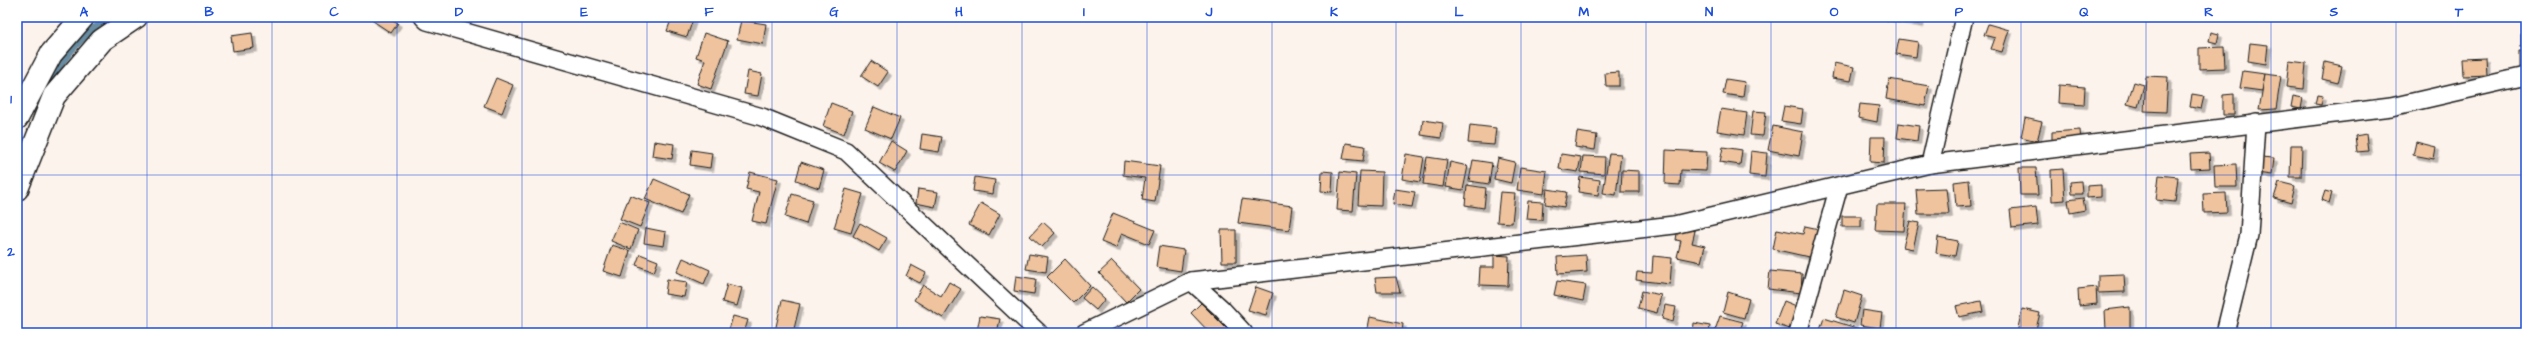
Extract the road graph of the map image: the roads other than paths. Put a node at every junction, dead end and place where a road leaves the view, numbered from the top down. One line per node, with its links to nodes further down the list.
1 (83, 17): 6 (street)
2 (136, 17): 10 (street)
3 (424, 17): 12 (street)
4 (1964, 17): 8 (street)
5 (2526, 76): 7 (street)
6 (17, 118)
7 (2256, 123): 8 (street); 16 (street)
8 (1930, 164): 9 (street)
9 (1839, 186): 11 (street); 15 (street)
10 (17, 189)
11 (1191, 281): 13 (street); 14 (street)
12 (1039, 333)
13 (1084, 333)
14 (1244, 333)
15 (1798, 333)
16 (2225, 333)

